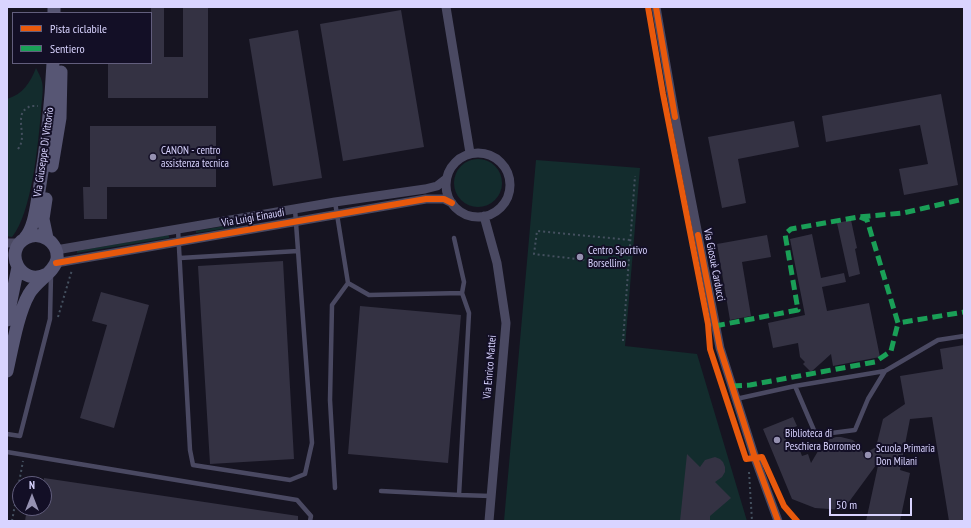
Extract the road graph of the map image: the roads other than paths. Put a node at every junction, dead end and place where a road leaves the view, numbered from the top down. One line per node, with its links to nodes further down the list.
1 (446, 7): 5 (street)
2 (656, 7): 31 (street, Via Giosuè Carducci)
3 (54, 64): 17 (main road, Via Giuseppe Di Vittorio)
4 (61, 64): 14 (main road, Via Giuseppe Di Vittorio)
5 (470, 153): 6 (street); 11 (street)
6 (446, 179): 7 (street, Via Luigi Einaudi); 8 (street)
7 (335, 202): 9 (street, Via Luigi Einaudi); 10 (lane)
8 (452, 204): 10 (street, Via Luigi Einaudi); 11 (street)
9 (295, 209): 12 (lane); 13 (street, Via Luigi Einaudi)
10 (337, 214): 12 (street, Via Luigi Einaudi); 23 (lane)
11 (484, 216): 37 (street, Via Enrico Mattei)
12 (296, 221): 16 (street, Via Luigi Einaudi); 19 (lane)
13 (178, 229): 16 (lane); 18 (street, Via Luigi Einaudi)
14 (47, 238): 17 (main road); 18 (main road, Via Giuseppe Di Vittorio)
15 (454, 238): 24 (lane)
16 (179, 241): 20 (lane); 22 (street, Via Luigi Einaudi)
17 (17, 242): 21 (main road, Via Giuseppe Di Vittorio)
18 (56, 250): 22 (main road)
19 (298, 251): 20 (lane); 20 (lane)
20 (180, 258)
21 (12, 264): 22 (main road); 25 (main road, Via Giuseppe Di Vittorio)
22 (51, 270): 28 (main road); 32 (lane)
23 (348, 283): 24 (lane); 34 (lane)
24 (462, 293): 36 (lane)
25 (9, 307): 26 (main road, Via Giuseppe Di Vittorio)
26 (7, 320)
27 (964, 336): 29 (lane)
28 (7, 371)
29 (885, 371): 30 (lane); 30 (lane)
30 (795, 386): 31 (lane)
31 (736, 400): 40 (street, Via Giosuè Carducci)
32 (7, 434)
33 (7, 452): 38 (lane)
34 (335, 488)
35 (381, 491): 36 (lane)
36 (459, 495): 37 (lane)
37 (492, 496): 39 (street, Via Enrico Mattei)
38 (310, 521)
39 (489, 521)
40 (778, 521)

